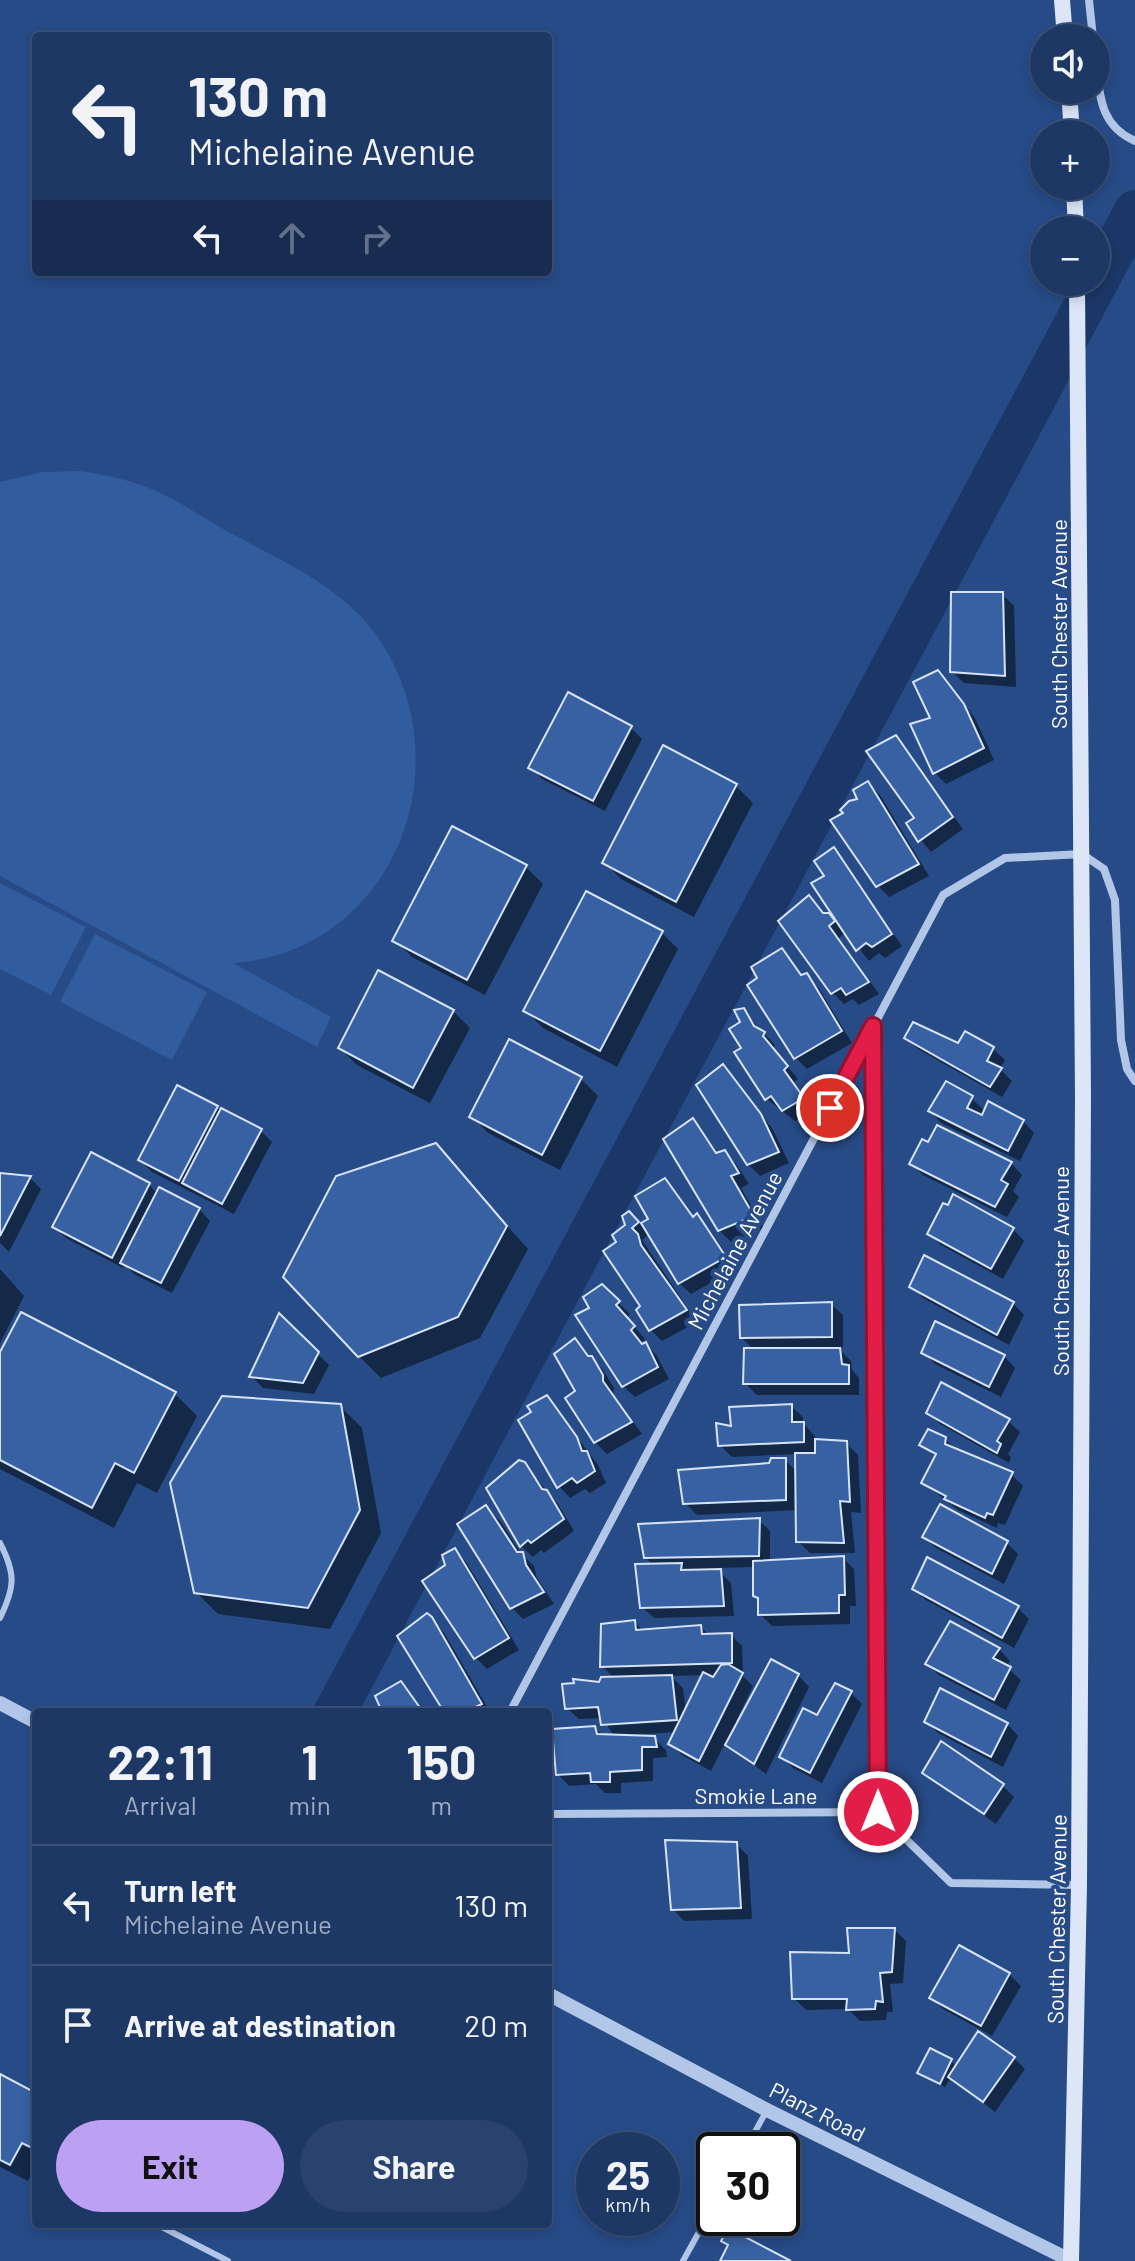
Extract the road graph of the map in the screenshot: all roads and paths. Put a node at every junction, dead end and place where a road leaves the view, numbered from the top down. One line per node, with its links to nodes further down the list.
1 (1062, 0): 3 (main road)
2 (1089, 0): 4 (street)
3 (1064, 24)
4 (1092, 24)
5 (1102, 104): 6 (street)
6 (1135, 141)
7 (1077, 296): 8 (main road, South Chester Avenue)
8 (1082, 854): 9 (street, Michelaine Avenue); 10 (street); 18 (main road, South Chester Avenue)
9 (873, 1026): 14 (street, Michelaine Avenue); 16 (street)
10 (1135, 1081)
11 (0, 1543): 12 (lane)
12 (0, 1618)
13 (0, 1703): 15 (street)
14 (512, 1708)
15 (32, 1720)
16 (878, 1812): 17 (street, Smokie Lane); 18 (street)
17 (552, 1814)
18 (1079, 1885): 26 (main road, South Chester Avenue)
19 (552, 1996): 20 (street, Planz Road)
20 (767, 2110): 21 (lane); 26 (street, Planz Road)
21 (755, 2132)
22 (164, 2228): 24 (lane)
23 (697, 2236): 25 (lane)
24 (228, 2261)
25 (683, 2261)
26 (1071, 2261)

